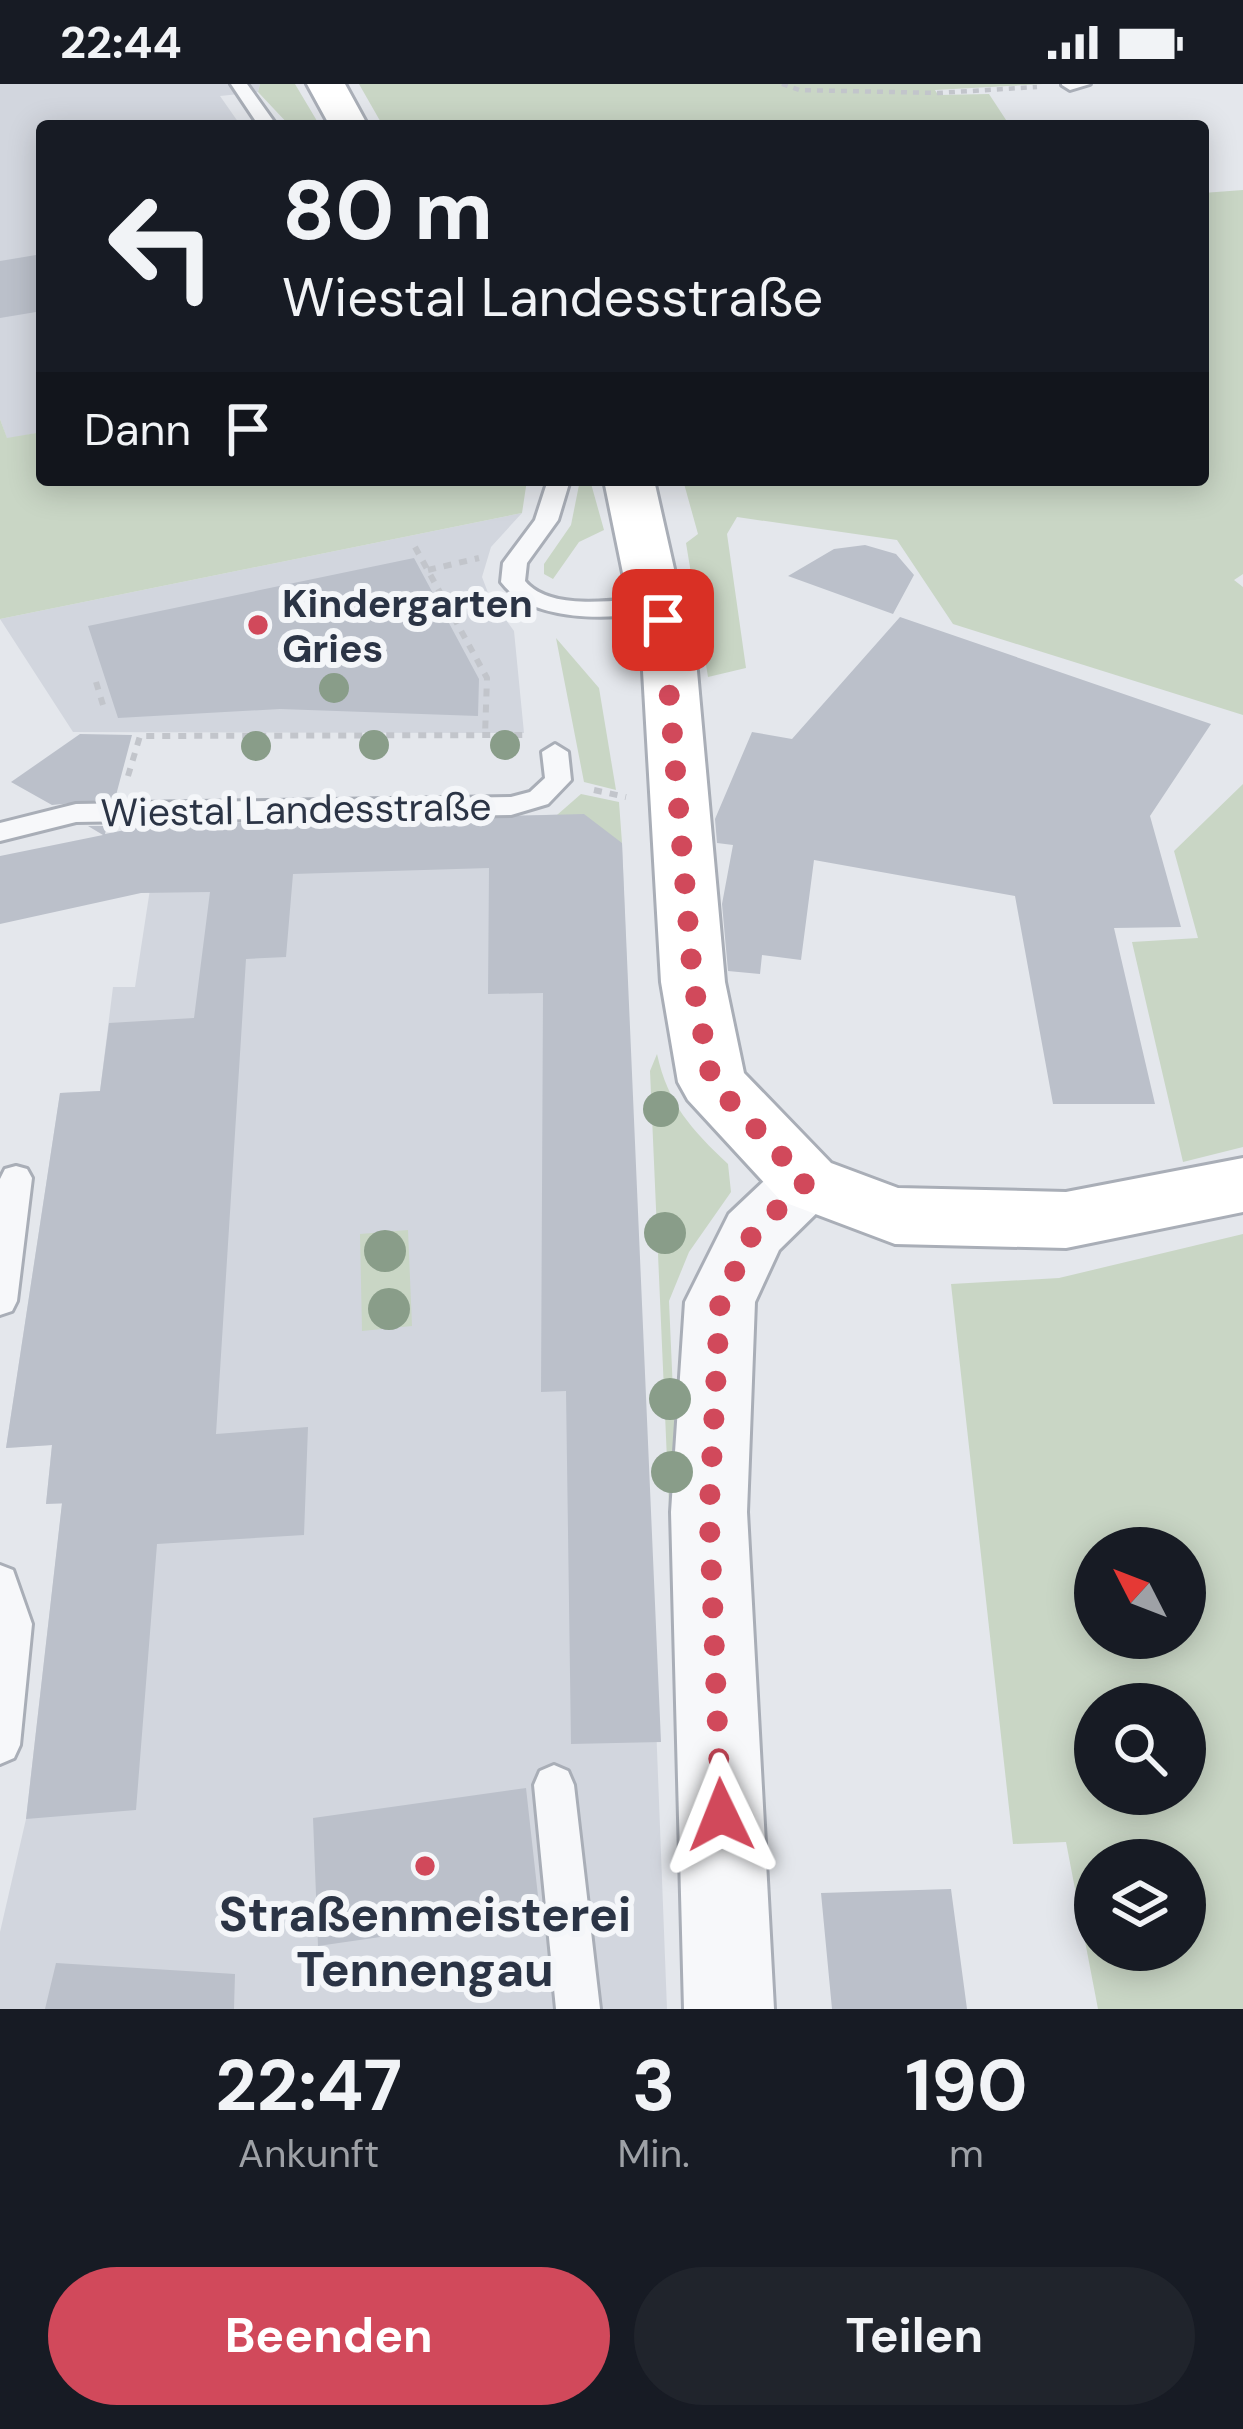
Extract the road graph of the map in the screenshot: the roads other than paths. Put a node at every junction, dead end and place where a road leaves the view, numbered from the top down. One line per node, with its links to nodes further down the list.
1 (239, 84): 5 (lane)
2 (326, 84): 6 (main road)
3 (1082, 84): 4 (lane)
4 (1070, 85)
5 (264, 120)
6 (346, 120)
7 (557, 486): 9 (lane)
8 (630, 486): 9 (main road)
9 (659, 604): 13 (main road)
10 (553, 744): 11 (lane, Wiestal Landesstraße)
11 (0, 832)
12 (16, 1178): 15 (lane)
13 (806, 1182): 14 (main road); 20 (street)
14 (1243, 1185)
15 (0, 1300)
16 (0, 1582): 17 (lane)
17 (0, 1745)
18 (554, 1785): 19 (lane)
19 (578, 2009)
20 (729, 2009)

